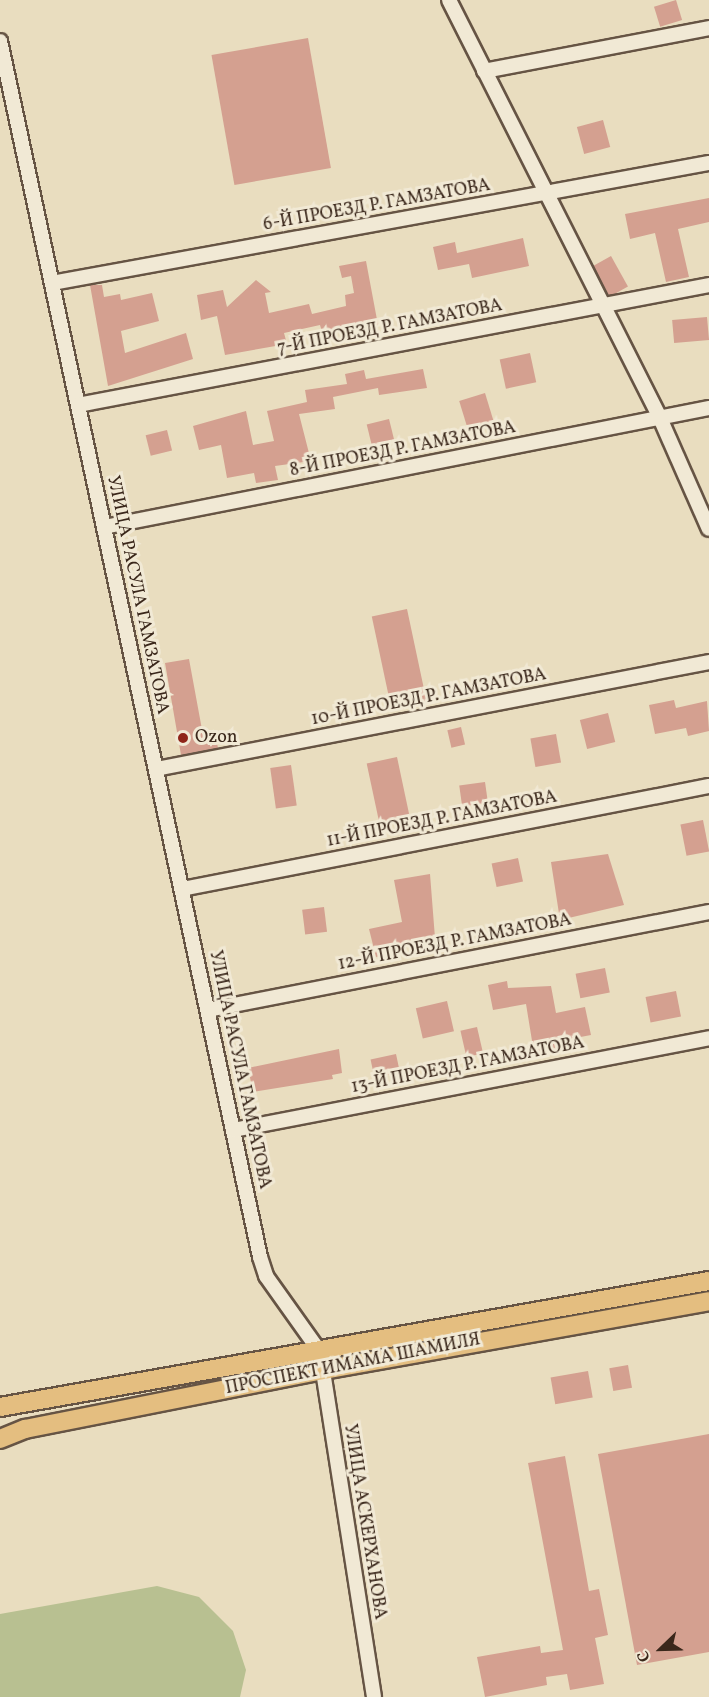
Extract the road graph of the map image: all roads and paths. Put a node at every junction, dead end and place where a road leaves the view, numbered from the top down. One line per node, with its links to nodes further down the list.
1 (449, 0): 4 (street)
2 (709, 28): 4 (street)
3 (0, 41): 7 (street, УЛИЦА РАСУЛА ГАМЗАТОВА)
4 (484, 71): 6 (street)
5 (709, 163): 6 (street, 6-Й ПРОЕЗД Р. ГАМЗАТОВА)
6 (544, 194): 7 (street, 6-Й ПРОЕЗД Р. ГАМЗАТОВА); 9 (street)
7 (52, 283): 10 (street, УЛИЦА РАСУЛА ГАМЗАТОВА)
8 (709, 285): 9 (street, 7-Й ПРОЕЗД Р. ГАМЗАТОВА)
9 (602, 306): 10 (street, 7-Й ПРОЕЗД Р. ГАМЗАТОВА); 12 (street)
10 (78, 405): 13 (street, УЛИЦА РАСУЛА ГАМЗАТОВА)
11 (709, 408): 12 (street, 8-Й ПРОЕЗД Р. ГАМЗАТОВА)
12 (660, 418): 13 (street, 8-Й ПРОЕЗД Р. ГАМЗАТОВА); 14 (street)
13 (104, 527): 16 (street, УЛИЦА РАСУЛА ГАМЗАТОВА)
14 (709, 529)
15 (709, 662): 16 (street, 10-Й ПРОЕЗД Р. ГАМЗАТОВА)
16 (156, 769): 18 (street, УЛИЦА РАСУЛА ГАМЗАТОВА)
17 (709, 786): 18 (street, 11-Й ПРОЕЗД Р. ГАМЗАТОВА)
18 (182, 889): 20 (street, УЛИЦА РАСУЛА ГАМЗАТОВА)
19 (709, 912): 20 (street, 12-Й ПРОЕЗД Р. ГАМЗАТОВА)
20 (208, 1010): 22 (street, УЛИЦА РАСУЛА ГАМЗАТОВА)
21 (709, 1038): 22 (street, 13-Й ПРОЕЗД Р. ГАМЗАТОВА)
22 (233, 1130): 25 (street, УЛИЦА РАСУЛА ГАМЗАТОВА)
23 (709, 1281): 25 (main road, ПРОСПЕКТ ИМАМА ШАМИЛЯ)
24 (709, 1301): 25 (main road, ПРОСПЕКТ ИМАМА ШАМИЛЯ)
25 (321, 1361): 26 (main road, ПРОСПЕКТ ИМАМА ШАМИЛЯ); 27 (main road, ПРОСПЕКТ ИМАМА ШАМИЛЯ); 28 (street, УЛИЦА АСКЕРХАНОВА)
26 (0, 1407)
27 (0, 1439)
28 (375, 1697)

